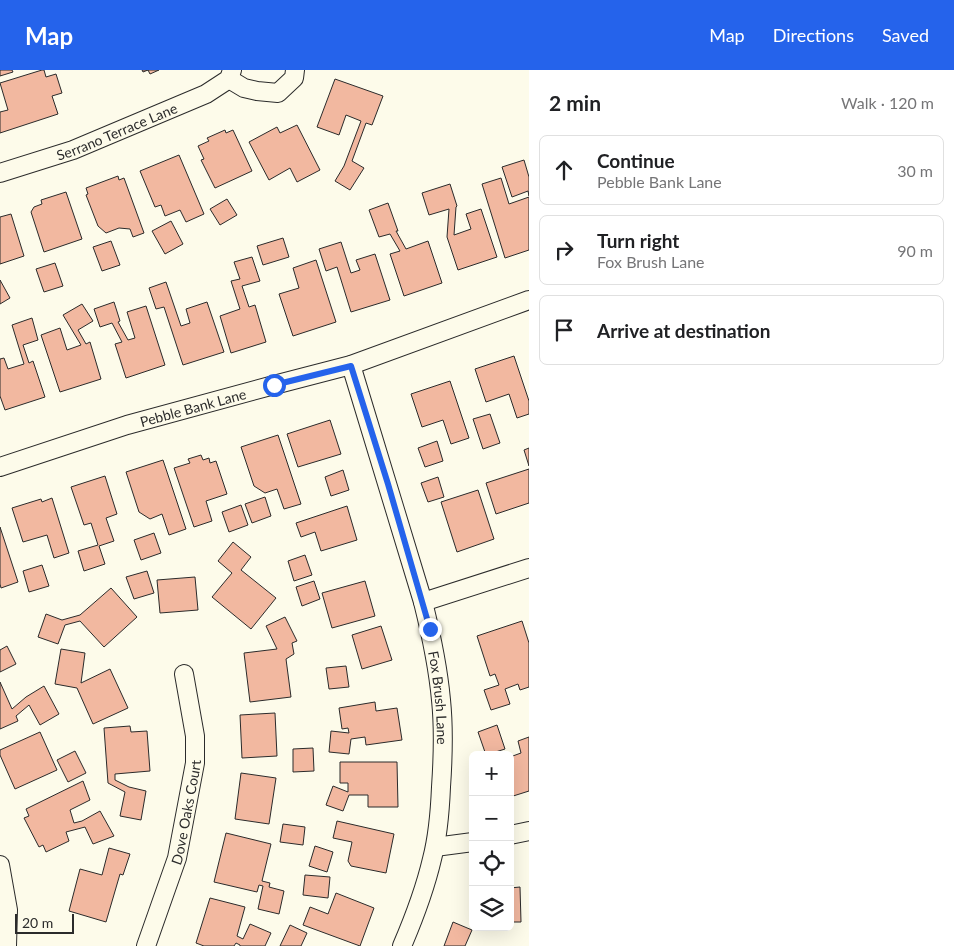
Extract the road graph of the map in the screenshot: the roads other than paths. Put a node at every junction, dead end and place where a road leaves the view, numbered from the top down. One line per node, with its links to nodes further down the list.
1 (231, 74): 2 (street, Serrano Terrace Lane); 3 (street, Serrano Terrace Lane)
2 (294, 74)
3 (0, 173)
4 (529, 300): 5 (street, Pebble Bank Lane)
5 (351, 366): 6 (street, Pebble Bank Lane); 8 (street, Fox Brush Lane)
6 (0, 468)
7 (529, 568): 8 (street)
8 (423, 602): 13 (street, Fox Brush Lane)
9 (184, 674): 16 (street, Dove Oaks Court)
10 (529, 831): 11 (street)
11 (514, 834)
12 (469, 843): 13 (street)
13 (434, 847): 17 (street, Fox Brush Lane)
14 (0, 865): 15 (street)
15 (7, 946)
16 (146, 946)
17 (402, 946)

